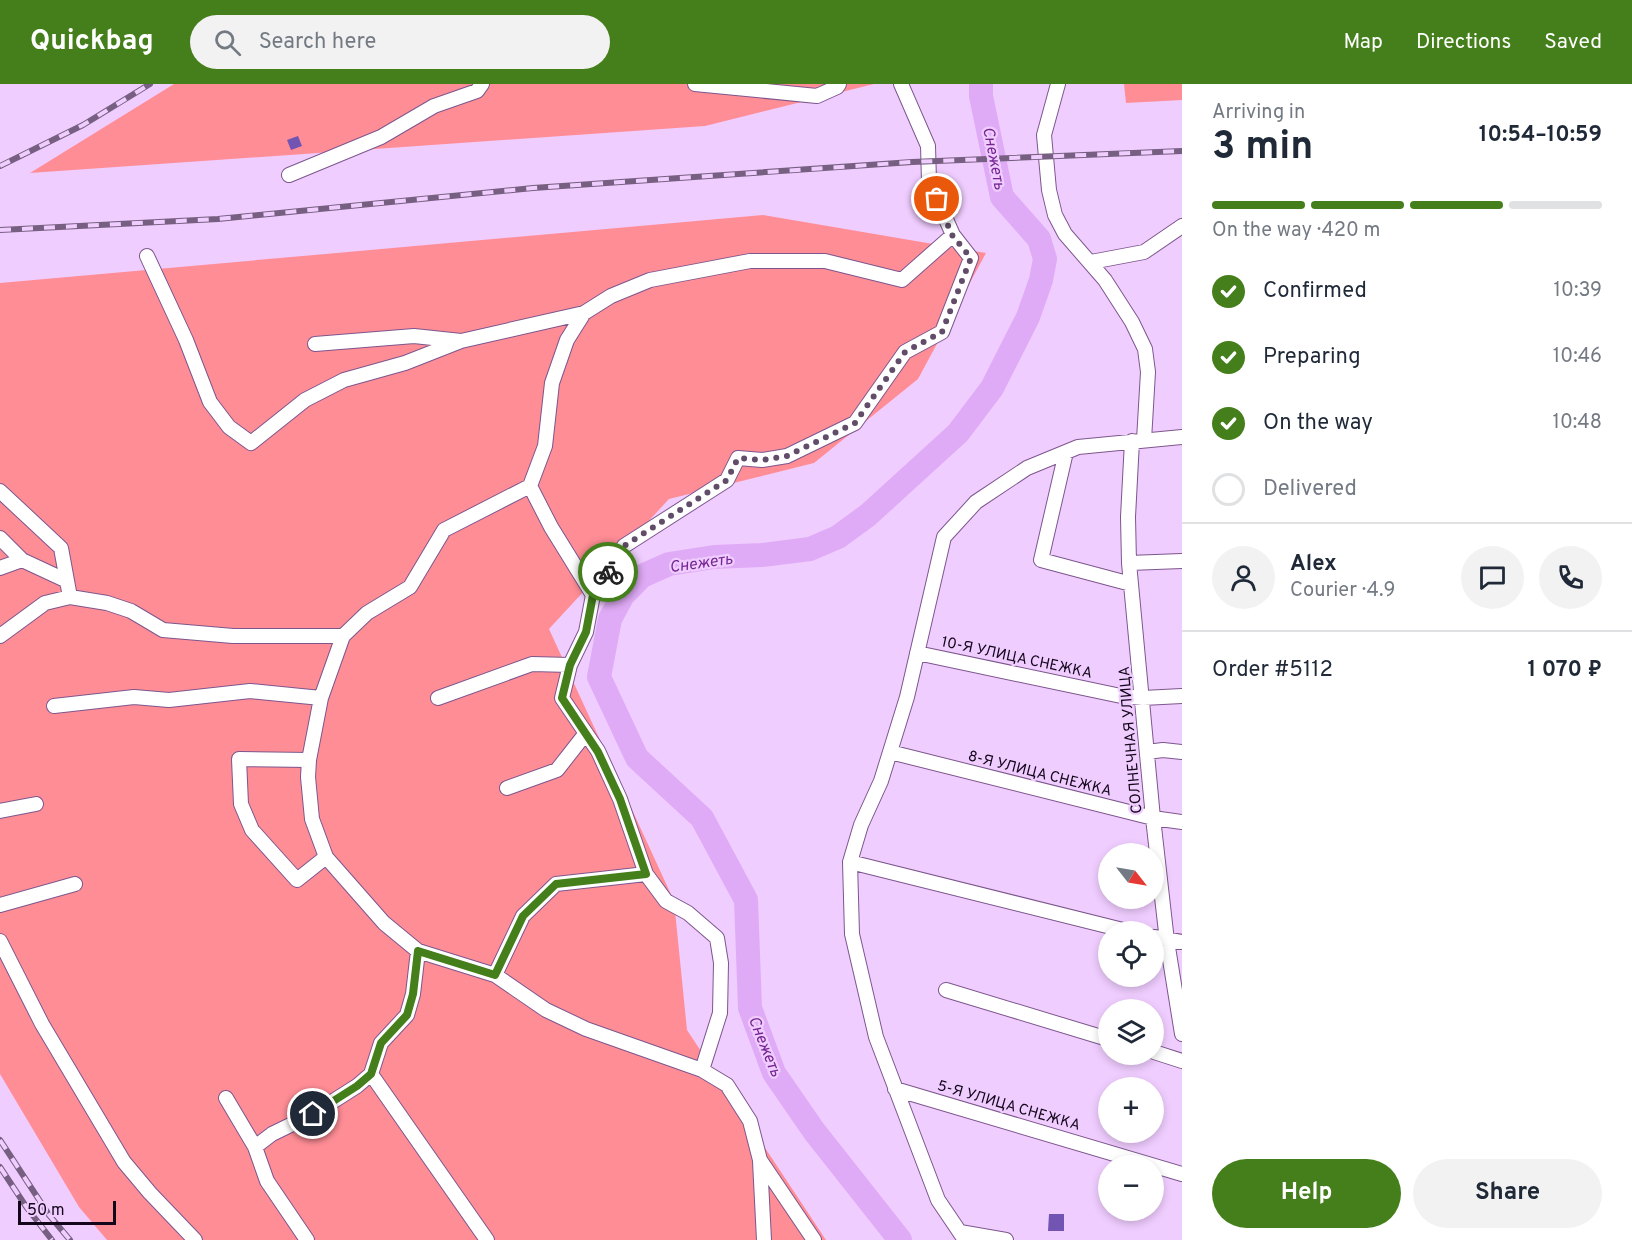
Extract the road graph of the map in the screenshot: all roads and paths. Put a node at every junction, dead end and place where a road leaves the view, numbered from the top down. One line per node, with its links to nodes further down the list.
1 (482, 84): 6 (street)
2 (695, 84): 3 (street)
3 (839, 84)
4 (901, 84): 8 (street)
5 (1058, 84): 10 (street, СОЛНЕЧНАЯ УЛИЦА)
6 (289, 175)
7 (1182, 226): 10 (street)
8 (952, 235): 11 (street); 26 (street)
9 (147, 256): 12 (street)
10 (1091, 262): 15 (street, СОЛНЕЧНАЯ УЛИЦА)
11 (584, 313): 12 (street); 17 (street)
12 (461, 341): 13 (street)
13 (315, 344)
14 (1182, 437): 15 (street)
15 (1138, 440): 16 (street); 22 (street, СОЛНЕЧНАЯ УЛИЦА)
16 (1066, 452): 25 (street); 30 (street)
17 (530, 486): 26 (street); 29 (street)
18 (0, 491): 24 (street)
19 (0, 538): 20 (street)
20 (21, 560): 23 (street); 24 (street)
21 (1182, 561): 22 (street)
22 (1129, 564): 25 (street, СОЛНЕЧНАЯ УЛИЦА)
23 (0, 568)
24 (65, 580): 27 (street)
25 (1131, 584): 35 (street, СОЛНЕЧНАЯ УЛИЦА)
26 (593, 595): 31 (street)
27 (70, 597): 28 (street); 29 (street)
28 (0, 636)
29 (343, 636): 33 (street)
30 (917, 653): 35 (street, 10-Я УЛИЦА СНЕЖКА); 38 (street)
31 (570, 665): 34 (street); 37 (street)
32 (1182, 696): 35 (street, 10-Я УЛИЦА СНЕЖКА)
33 (321, 698): 36 (street); 41 (street)
34 (438, 698)
35 (1143, 699): 39 (street, СОЛНЕЧНАЯ УЛИЦА)
36 (54, 706)
37 (586, 733): 42 (street); 49 (street)
38 (890, 752): 45 (street, 8-Я УЛИЦА СНЕЖКА); 48 (street)
39 (1147, 752): 40 (street); 45 (street, СОЛНЕЧНАЯ УЛИЦА)
40 (1182, 752)
41 (309, 760): 47 (street); 47 (street)
42 (507, 788)
43 (36, 804): 44 (street)
44 (0, 811)
45 (1153, 818): 46 (street, 8-Я УЛИЦА СНЕЖКА); 52 (street, СОЛНЕЧНАЯ УЛИЦА)
46 (1182, 822)
47 (326, 857): 57 (street)
48 (850, 862): 53 (street); 67 (street)
49 (646, 874): 59 (street); 65 (street)
50 (75, 884): 51 (street)
51 (0, 904)
52 (1159, 921)
53 (1098, 924)
54 (1164, 940): 56 (street)
55 (0, 941): 73 (street)
56 (1182, 942)
57 (418, 951): 59 (street); 66 (street)
58 (1164, 956): 61 (street, СОЛНЕЧНАЯ УЛИЦА)
59 (495, 975): 65 (street)
60 (946, 990): 62 (street)
61 (1182, 1034)
62 (1098, 1036)
63 (1164, 1055): 64 (street)
64 (1182, 1061)
65 (702, 1070): 70 (street)
66 (371, 1074): 69 (street); 75 (street)
67 (895, 1089): 71 (street, 5-Я УЛИЦА СНЕЖКА); 72 (street)
68 (226, 1098): 69 (street)
69 (255, 1147): 74 (street)
70 (760, 1160): 76 (street); 77 (street)
71 (1182, 1174)
72 (963, 1236): 78 (street)
73 (195, 1240)
74 (307, 1240)
75 (487, 1240)
76 (764, 1240)
77 (814, 1240)
78 (1006, 1240)

